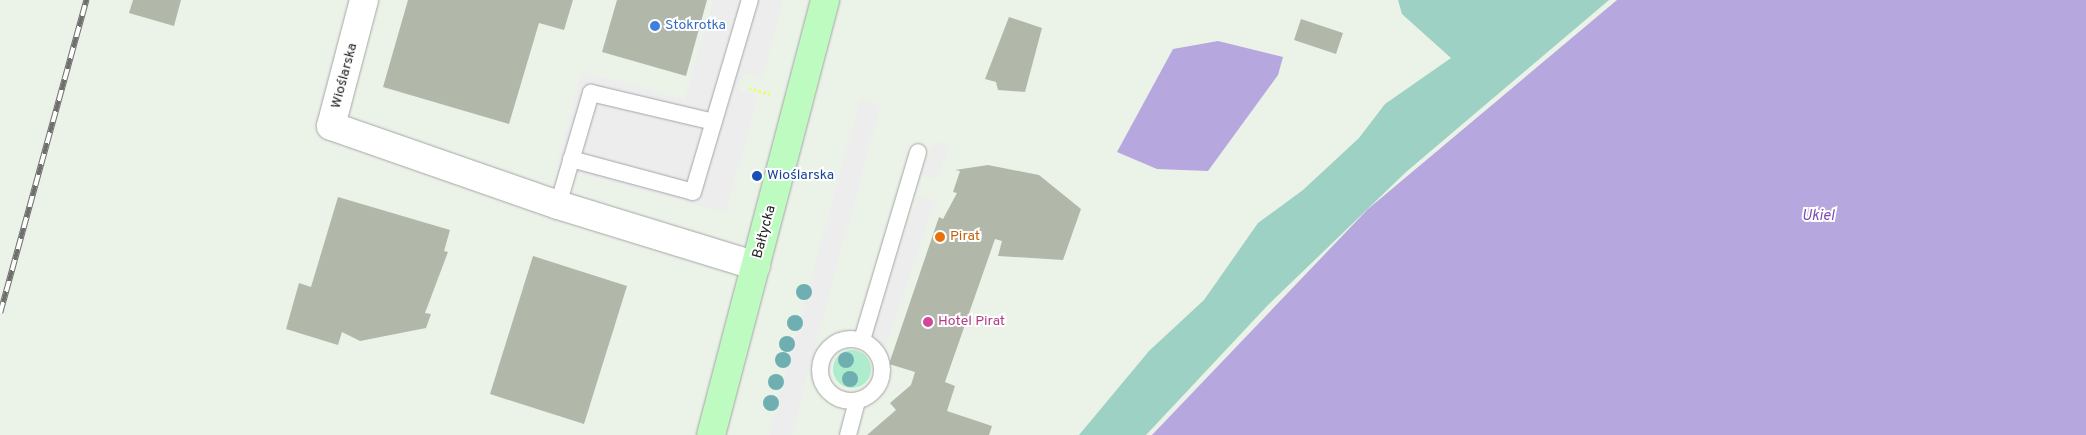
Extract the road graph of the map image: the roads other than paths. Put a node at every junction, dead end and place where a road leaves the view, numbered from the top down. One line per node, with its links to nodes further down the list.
1 (364, 0): 7 (street, Wioślarska)
2 (750, 0): 4 (lane)
3 (825, 0): 8 (main road, Bałtycka)
4 (714, 122): 6 (lane); 6 (lane)
5 (918, 152): 9 (lane)
6 (571, 160): 7 (lane)
7 (558, 205): 8 (street, Wioślarska)
8 (756, 266): 11 (main road, Bałtycka)
9 (862, 340): 10 (lane); 10 (lane)
10 (857, 401): 12 (lane)
11 (710, 435)
12 (848, 435)

